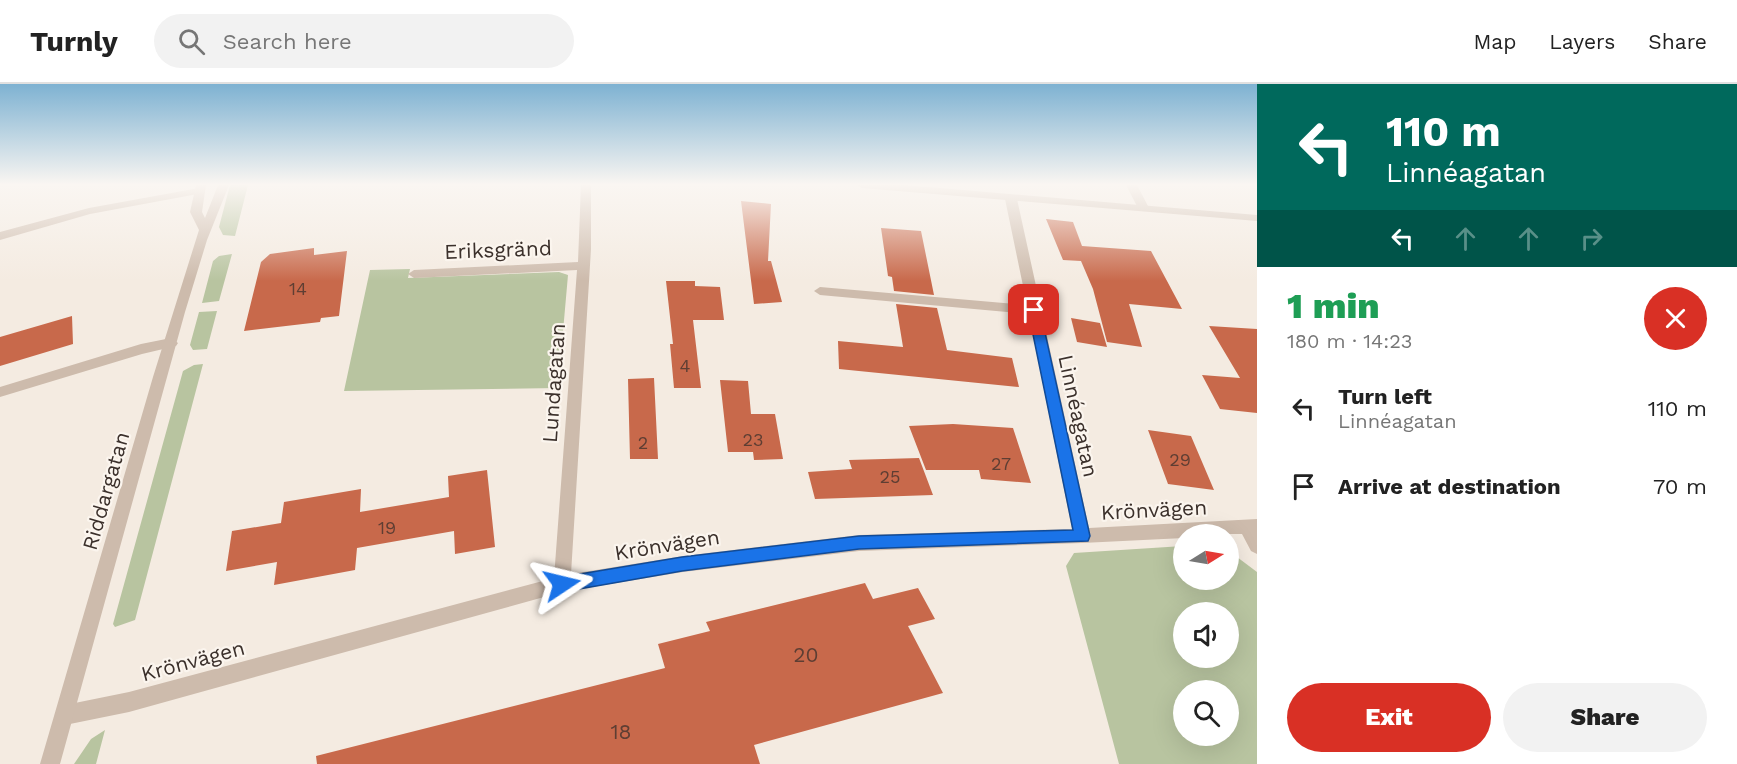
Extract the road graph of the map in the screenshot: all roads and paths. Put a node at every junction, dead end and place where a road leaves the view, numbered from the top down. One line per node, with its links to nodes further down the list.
1 (69, 217): 7 (street)
2 (198, 217): 6 (street, Riddargatan)
3 (211, 217): 6 (street, Riddargatan)
4 (585, 217): 8 (street, Lundagatan)
5 (1015, 217): 11 (street, Linnéagatan)
6 (204, 229): 12 (street, Riddargatan)
7 (0, 236)
8 (583, 266): 9 (street, Eriksgränd); 17 (street, Lundagatan)
9 (414, 274)
10 (820, 291): 11 (street)
11 (1034, 310): 15 (street, Linnéagatan)
12 (171, 343): 13 (street); 18 (street, Riddargatan)
13 (0, 392)
14 (1252, 526): 15 (street, Krönvägen); 16 (street)
15 (1082, 536): 17 (street, Krönvägen)
16 (1257, 546)
17 (562, 584): 18 (street, Krönvägen)
18 (65, 715): 19 (street, Riddargatan)
19 (50, 764)

